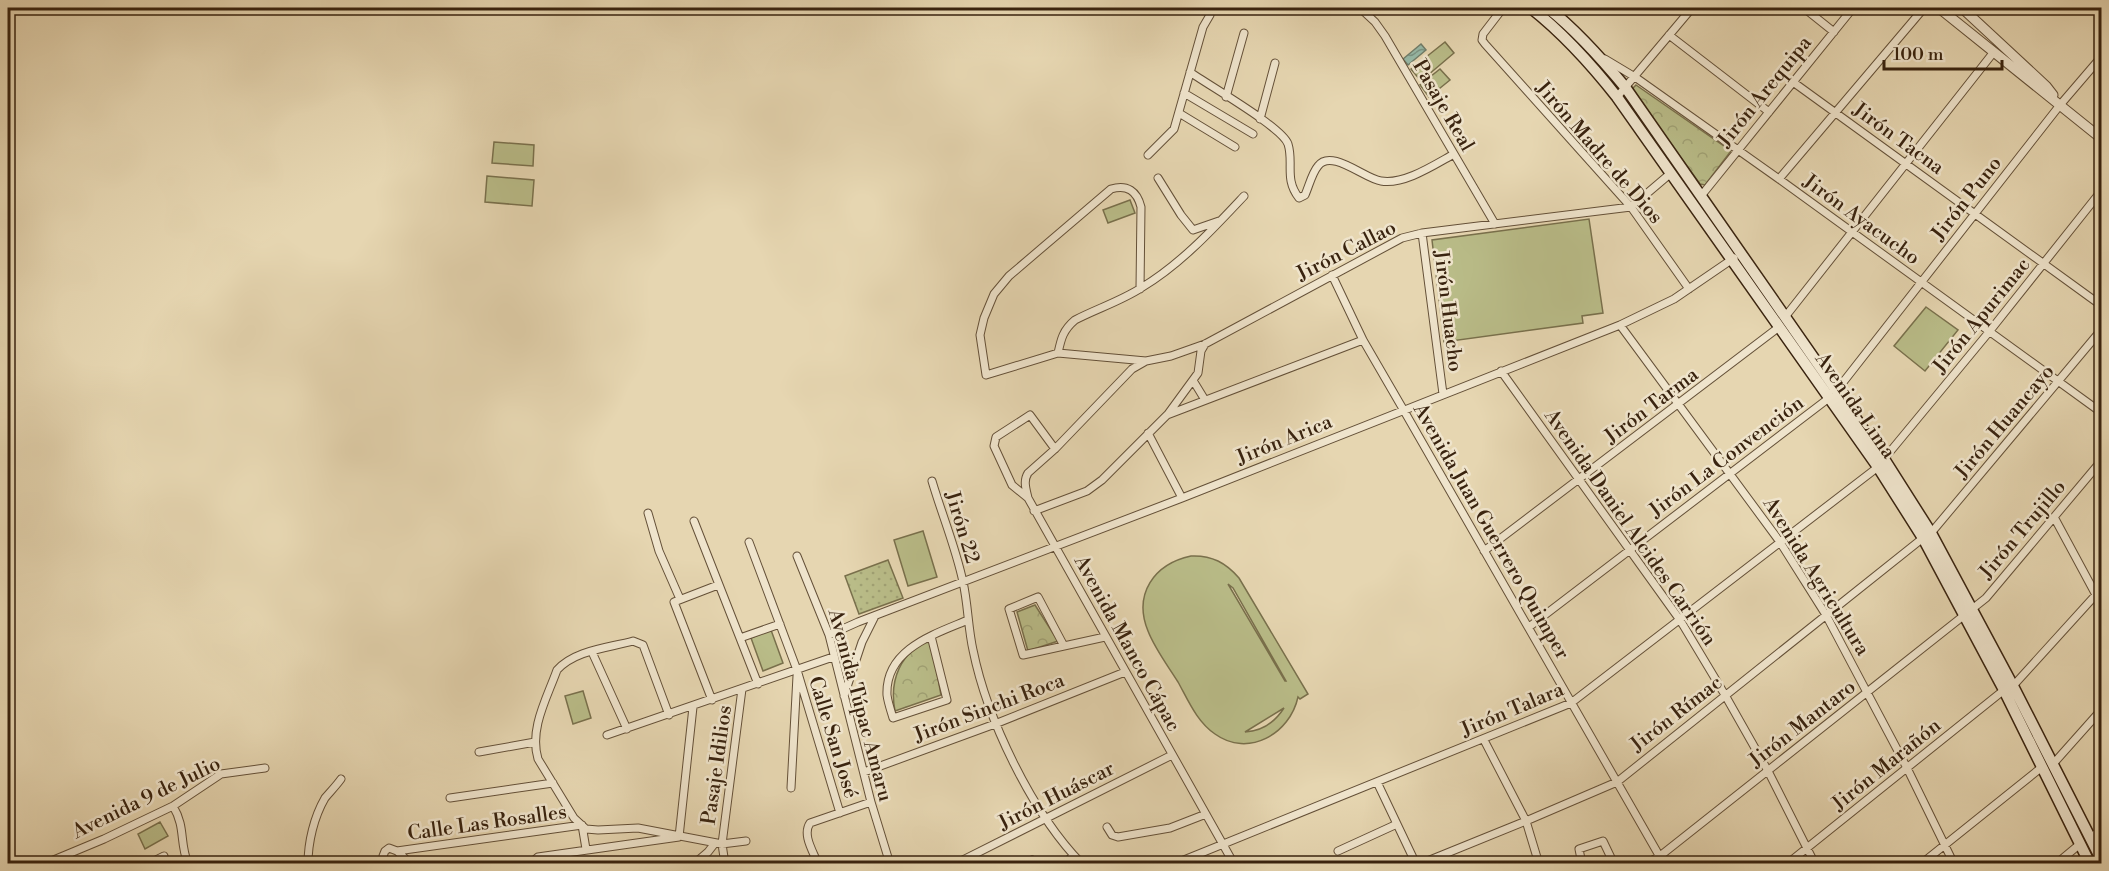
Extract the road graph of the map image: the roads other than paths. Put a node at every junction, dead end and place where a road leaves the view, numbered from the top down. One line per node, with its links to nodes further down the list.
1 (1360, 8): 35 (street, Pasaje Real)
2 (1503, 8): 44 (street, Jirón Madre de Dios)
3 (1531, 8): 25 (main road, Avenida Lima)
4 (1548, 8): 16 (main road, Avenida Lima)
5 (1692, 8): 14 (street)
6 (1804, 8): 12 (street)
7 (1853, 8): 12 (street, Jirón Arequipa)
8 (1924, 8): 29 (street)
9 (1939, 8): 15 (street)
10 (1962, 8): 26 (street)
11 (1210, 15): 19 (street)
12 (1834, 32): 21 (street, Jirón Arequipa)
13 (1244, 33): 24 (street)
14 (1669, 34): 20 (street); 28 (street)
15 (1994, 53): 26 (street); 37 (street)
16 (1600, 56): 20 (street, Jirón Ayacucho); 22 (main road, Avenida Lima)
17 (2102, 56): 26 (street, Jirón Puno)
18 (1275, 63): 30 (street)
19 (1190, 72): 23 (street); 24 (street)
20 (1635, 77): 22 (street); 34 (street, Jirón Ayacucho)
21 (1793, 82): 28 (street, Jirón Arequipa); 29 (street, Jirón Tacna)
22 (1625, 87): 25 (street); 43 (main road, Avenida Lima)
23 (1184, 93): 27 (street); 31 (street)
24 (1226, 97): 30 (street)
25 (1617, 97): 38 (main road, Avenida Lima)
26 (2060, 105): 32 (street); 45 (street, Jirón Puno)
27 (1179, 112): 33 (street); 36 (street)
28 (1769, 112): 34 (street, Jirón Arequipa)
29 (1835, 113): 37 (street, Jirón Tacna); 40 (street)
30 (1260, 119): 35 (street)
31 (1253, 134)
32 (2102, 139)
33 (1235, 147)
34 (1738, 150): 40 (street, Jirón Ayacucho); 43 (street, Jirón Arequipa)
35 (1454, 154): 47 (street, Pasaje Real)
36 (1148, 155)
37 (1906, 164): 45 (street, Jirón Tacna); 48 (street)
38 (1671, 173): 44 (street); 50 (main road, Avenida Lima)
39 (1158, 178): 46 (street)
40 (1779, 179): 48 (street, Jirón Ayacucho)
41 (2102, 190): 51 (street, Jirón Apurimac)
42 (1244, 196): 46 (street)
43 (1701, 196): 50 (main road, Avenida Lima)
44 (1632, 207): 47 (street, Jirón Callao); 55 (street, Jirón Madre de Dios)
45 (1974, 214): 51 (street, Jirón Tacna); 53 (street, Jirón Puno)
46 (1221, 220): 54 (street)
47 (1495, 224): 49 (street, Jirón Callao)
48 (1852, 232): 53 (street, Jirón Ayacucho); 57 (street)
49 (1422, 233): 52 (street, Jirón Callao); 69 (street, Jirón Huacho)
50 (1736, 256): 55 (street, Jirón Arica); 57 (main road, Avenida Lima); 59 (main road, Avenida Lima)
51 (2044, 264): 56 (street, Jirón Tacna); 61 (street, Jirón Apurimac)
52 (1332, 275): 62 (street, Avenida Juan Guerrero Quimper); 63 (street, Jirón Callao)
53 (1921, 283): 61 (street, Jirón Ayacucho); 70 (street, Jirón Puno)
54 (1140, 289): 64 (street); 64 (street)
55 (1689, 290): 58 (street, Jirón Arica)
56 (2102, 306)
57 (1785, 317): 70 (main road, Avenida Lima)
58 (1620, 325): 66 (street, Jirón Arica); 72 (street, Avenida Agricultura)
59 (1779, 327): 70 (main road, Avenida Lima); 72 (street, Jirón Tarma)
60 (2102, 329): 68 (street, Jirón Huancayo)
61 (1989, 332): 68 (street, Jirón Ayacucho); 79 (street, Jirón Apurimac)
62 (1364, 340): 71 (street); 73 (street, Avenida Juan Guerrero Quimper)
63 (1205, 344): 65 (street, Jirón Callao); 67 (street)
64 (1058, 353): 65 (street)
65 (1146, 361): 77 (street)
66 (1501, 371): 69 (street, Jirón Arica); 81 (street, Avenida Daniel Alcides Carrión)
67 (1194, 382): 71 (street); 75 (street)
68 (2058, 382): 74 (street, Jirón Ayacucho); 89 (street, Jirón Huancayo)
69 (1443, 394): 73 (street, Jirón Arica)
70 (1833, 394): 79 (main road, Avenida Lima); 80 (street, Jirón La Convención)
71 (1205, 400): 75 (street)
72 (1679, 404): 80 (street, Avenida Agricultura); 81 (street, Jirón Tarma)
73 (1403, 410): 84 (street, Jirón Arica); 94 (street, Avenida Juan Guerrero Quimper)
74 (2102, 413)
75 (1167, 415): 76 (street)
76 (1148, 433): 84 (street); 85 (street)
77 (1055, 449): 83 (street); 83 (street, Avenida Manco Cápac)
78 (2102, 460): 87 (street, Jirón Trujillo)
79 (1881, 463): 89 (main road, Avenida Lima); 91 (street, Jirón Talara)
80 (1731, 473): 91 (street, Avenida Agricultura); 93 (street, Jirón La Convención)
81 (1580, 479): 93 (street, Avenida Daniel Alcides Carrión); 94 (street, Jirón Tarma)
82 (932, 481): 96 (street, Jirón 22)
83 (1028, 498): 85 (street, Avenida Manco Cápac)
84 (1182, 498): 92 (street, Jirón Arica)
85 (1034, 511): 92 (street, Avenida Manco Cápac)
86 (648, 513): 100 (street)
87 (2054, 516): 99 (street); 102 (street, Jirón Trujillo)
88 (694, 521): 97 (street)
89 (1927, 536): 102 (main road, Avenida Lima); 103 (street, Jirón Rímac)
90 (749, 542): 107 (street, Calle San José)
91 (1780, 542): 103 (street, Avenida Agricultura); 105 (street, Jirón Talara)
92 (1055, 547): 96 (street, Jirón Arica); 111 (street, Avenida Manco Cápac)
93 (1630, 550): 105 (street, Avenida Daniel Alcides Carrión); 108 (street, Jirón La Convención)
94 (1484, 551): 108 (street, Avenida Juan Guerrero Quimper)
95 (797, 556): 109 (street, Avenida Túpac Amaru)
96 (963, 582): 104 (street, Jirón Arica); 106 (street, Jirón 22)
97 (718, 585): 100 (street); 112 (street)
98 (2102, 588): 99 (street, Jirón Marañón)
99 (2096, 595): 101 (street); 119 (street, Jirón Marañón)
100 (680, 600): 124 (street)
101 (2102, 606)
102 (1969, 612): 119 (main road, Avenida Lima); 121 (street, Jirón Mantaro)
103 (1826, 615): 121 (street, Avenida Agricultura); 122 (street, Jirón Rímac)
104 (875, 616): 109 (street, Jirón Arica); 123 (street)
105 (1680, 620): 122 (street, Avenida Daniel Alcides Carrión); 125 (street, Jirón Talara)
106 (968, 621): 110 (street); 129 (street, Jirón 22)
107 (780, 624): 112 (street); 116 (street, Calle San José)
108 (1529, 627): 125 (street, Avenida Juan Guerrero Quimper)
109 (829, 635): 115 (street, Avenida Túpac Amaru)
110 (931, 636): 110 (street)
111 (1106, 637): 113 (street); 117 (street, Avenida Manco Cápac)
112 (740, 638): 118 (street)
113 (1064, 646): 113 (street)
114 (592, 652): 128 (street); 130 (street); 133 (street)
115 (833, 657): 116 (street); 123 (street, Avenida Túpac Amaru)
116 (797, 670): 118 (street); 145 (street); 149 (street, Calle San José)
117 (1125, 672): 129 (street, Jirón Sinchi Roca); 135 (street, Avenida Manco Cápac)
118 (758, 684): 120 (street)
119 (2009, 688): 136 (main road, Avenida Lima); 138 (street, Jirón Marañón)
120 (742, 689): 124 (street); 161 (street, Pasaje Idilios)
121 (1867, 692): 138 (street, Avenida Agricultura); 139 (street, Jirón Mantaro)
122 (1725, 695): 139 (street, Avenida Daniel Alcides Carrión); 143 (street, Jirón Rímac)
123 (844, 696): 140 (street, Avenida Túpac Amaru)
124 (712, 700): 126 (street)
125 (1571, 703): 132 (street, Jirón Talara); 143 (street, Avenida Juan Guerrero Quimper)
126 (693, 707): 128 (street); 157 (street)
127 (2102, 709): 136 (street)
128 (669, 715): 130 (street)
129 (995, 724): 140 (street, Jirón Sinchi Roca); 151 (street, Jirón 22)
130 (627, 729): 131 (street)
131 (607, 735)
132 (1484, 740): 142 (street, Jirón Talara); 152 (street)
133 (535, 742): 134 (street); 144 (street)
134 (479, 752)
135 (1172, 755): 150 (street, Avenida Manco Cápac); 151 (street, Jirón Huáscar)
136 (2048, 765): 159 (main road, Avenida Lima); 162 (street)
137 (265, 768): 148 (street, Avenida 9 de Julio)
138 (1907, 768): 162 (street, Avenida Agricultura); 163 (street, Jirón Marañón)
139 (1768, 771): 163 (street, Avenida Daniel Alcides Carrión); 169 (street, Jirón Mantaro)
140 (864, 772): 147 (street, Avenida Túpac Amaru)
141 (340, 779): 175 (street)
142 (1377, 782): 153 (street); 160 (street, Jirón Talara)
143 (1617, 782): 152 (street, Jirón Rímac); 169 (street, Avenida Juan Guerrero Quimper)
144 (553, 783): 146 (street); 154 (street)
145 (791, 788)
146 (450, 798)
147 (870, 802): 149 (street); 181 (street, Avenida Túpac Amaru)
148 (173, 806): 172 (street, Avenida 9 de Julio); 174 (street)
149 (840, 813): 171 (street)
150 (1206, 814): 155 (street); 160 (street, Avenida Manco Cápac)
151 (1046, 819): 168 (street, Jirón 22); 182 (street, Jirón Huáscar)
152 (1526, 821): 189 (street, Jirón Rímac); 190 (street)
153 (1397, 824): 166 (street); 189 (street)
154 (582, 825): 157 (street, Calle Las Rosalles); 164 (street); 165 (street, Calle Las Rosalles)
155 (1107, 827)
156 (2102, 828): 159 (street)
157 (679, 837): 161 (street); 164 (street)
158 (746, 841): 161 (street)
159 (2085, 842): 170 (main road, Avenida Lima); 199 (street); 200 (main road, Avenida Lima)
160 (1223, 843): 187 (street, Jirón Talara); 188 (street, Avenida Manco Cápac)
161 (718, 844): 179 (street); 180 (street, Pasaje Idilios)
162 (1945, 844): 197 (street); 198 (street, Avenida Agricultura)
163 (1807, 848): 195 (street, Jirón Marañón); 196 (street, Avenida Daniel Alcides Carrión)
164 (586, 849): 178 (street)
165 (397, 851): 176 (street); 177 (street)
166 (1338, 851)
167 (164, 856): 173 (street)
168 (1074, 856): 185 (street); 186 (street, Jirón 22)
169 (1660, 856): 193 (street, Jirón Mantaro); 194 (street, Avenida Juan Guerrero Quimper)
170 (2102, 861)
171 (817, 863)
172 (44, 864)
173 (148, 864)
174 (188, 864)
175 (309, 864)
176 (386, 864)
177 (411, 864)
178 (530, 864)
179 (693, 864)
180 (725, 864)
181 (890, 864)
182 (955, 864)
183 (1026, 864): 184 (street)
184 (1035, 864)
185 (1062, 864)
186 (1082, 864)
187 (1174, 864)
188 (1234, 864)
189 (1418, 864)
190 (1539, 864)
191 (1582, 864): 192 (street)
192 (1614, 864)
193 (1646, 864)
194 (1664, 864)
195 (1787, 864)
196 (1815, 864)
197 (1921, 864)
198 (1954, 864)
199 (2056, 864)
200 (2090, 864)

